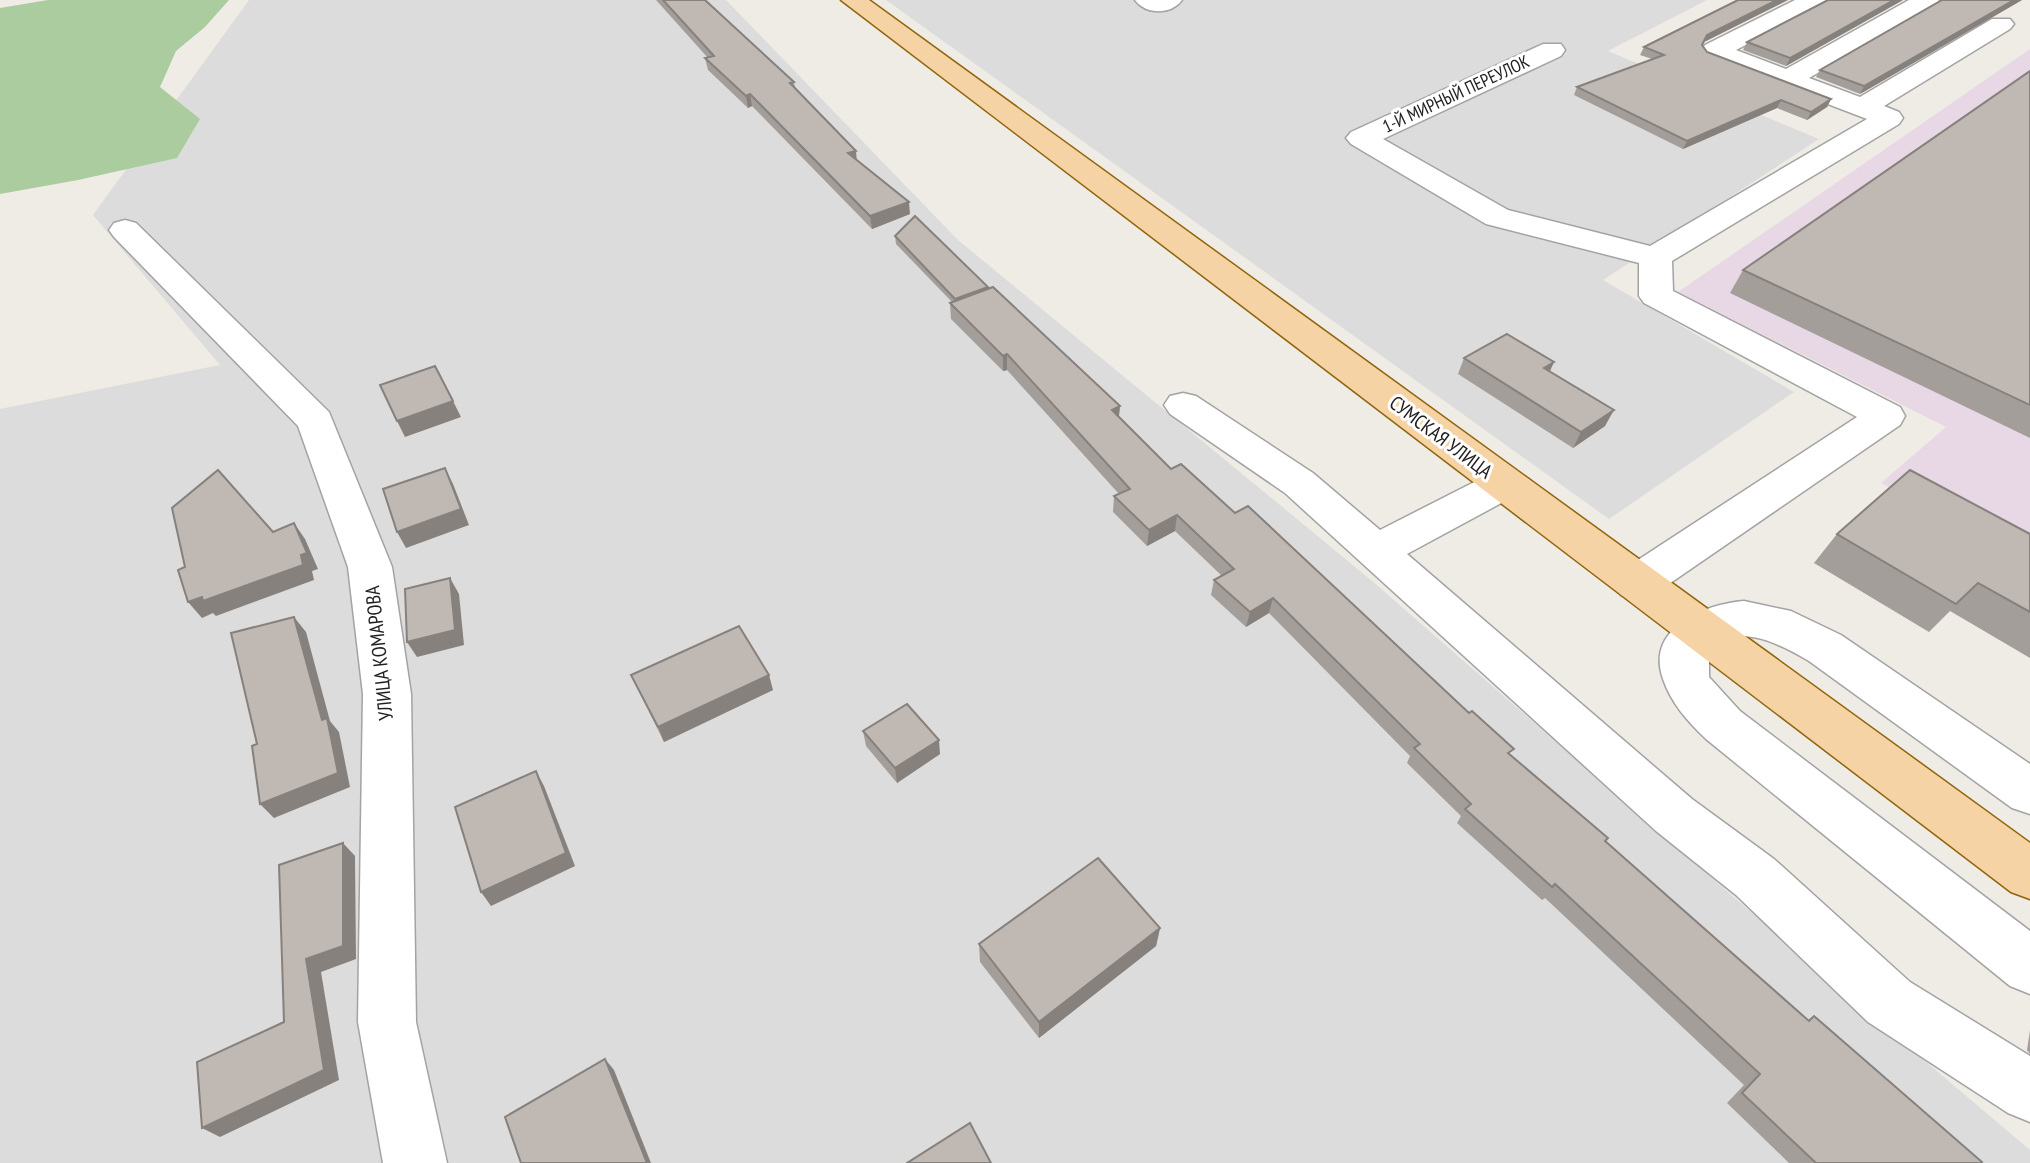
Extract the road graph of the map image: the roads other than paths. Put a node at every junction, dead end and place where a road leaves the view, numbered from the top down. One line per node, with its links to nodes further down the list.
1 (853, 0): 11 (main road, СУМСКАЯ УЛИЦА)
2 (1814, 0): 6 (street)
3 (1927, 0): 6 (street)
4 (2001, 24): 7 (street)
5 (1552, 50): 9 (street, 1-Й МИРНЫЙ ПЕРЕУЛОК)
6 (1786, 80): 7 (street)
7 (1875, 113): 9 (street)
8 (125, 230): 19 (street, УЛИЦА КОМАРОВА)
9 (1655, 257): 13 (street)
10 (1183, 405): 12 (street)
11 (1504, 484): 12 (street); 13 (main road, СУМСКАЯ УЛИЦА)
12 (1376, 551): 18 (street)
13 (1637, 583): 14 (main road, СУМСКАЯ УЛИЦА)
14 (1699, 629): 15 (street); 16 (main road, СУМСКАЯ УЛИЦА); 17 (street)
15 (2030, 792)
16 (2030, 874)
17 (2030, 966)
18 (2030, 1091)
19 (415, 1163)

